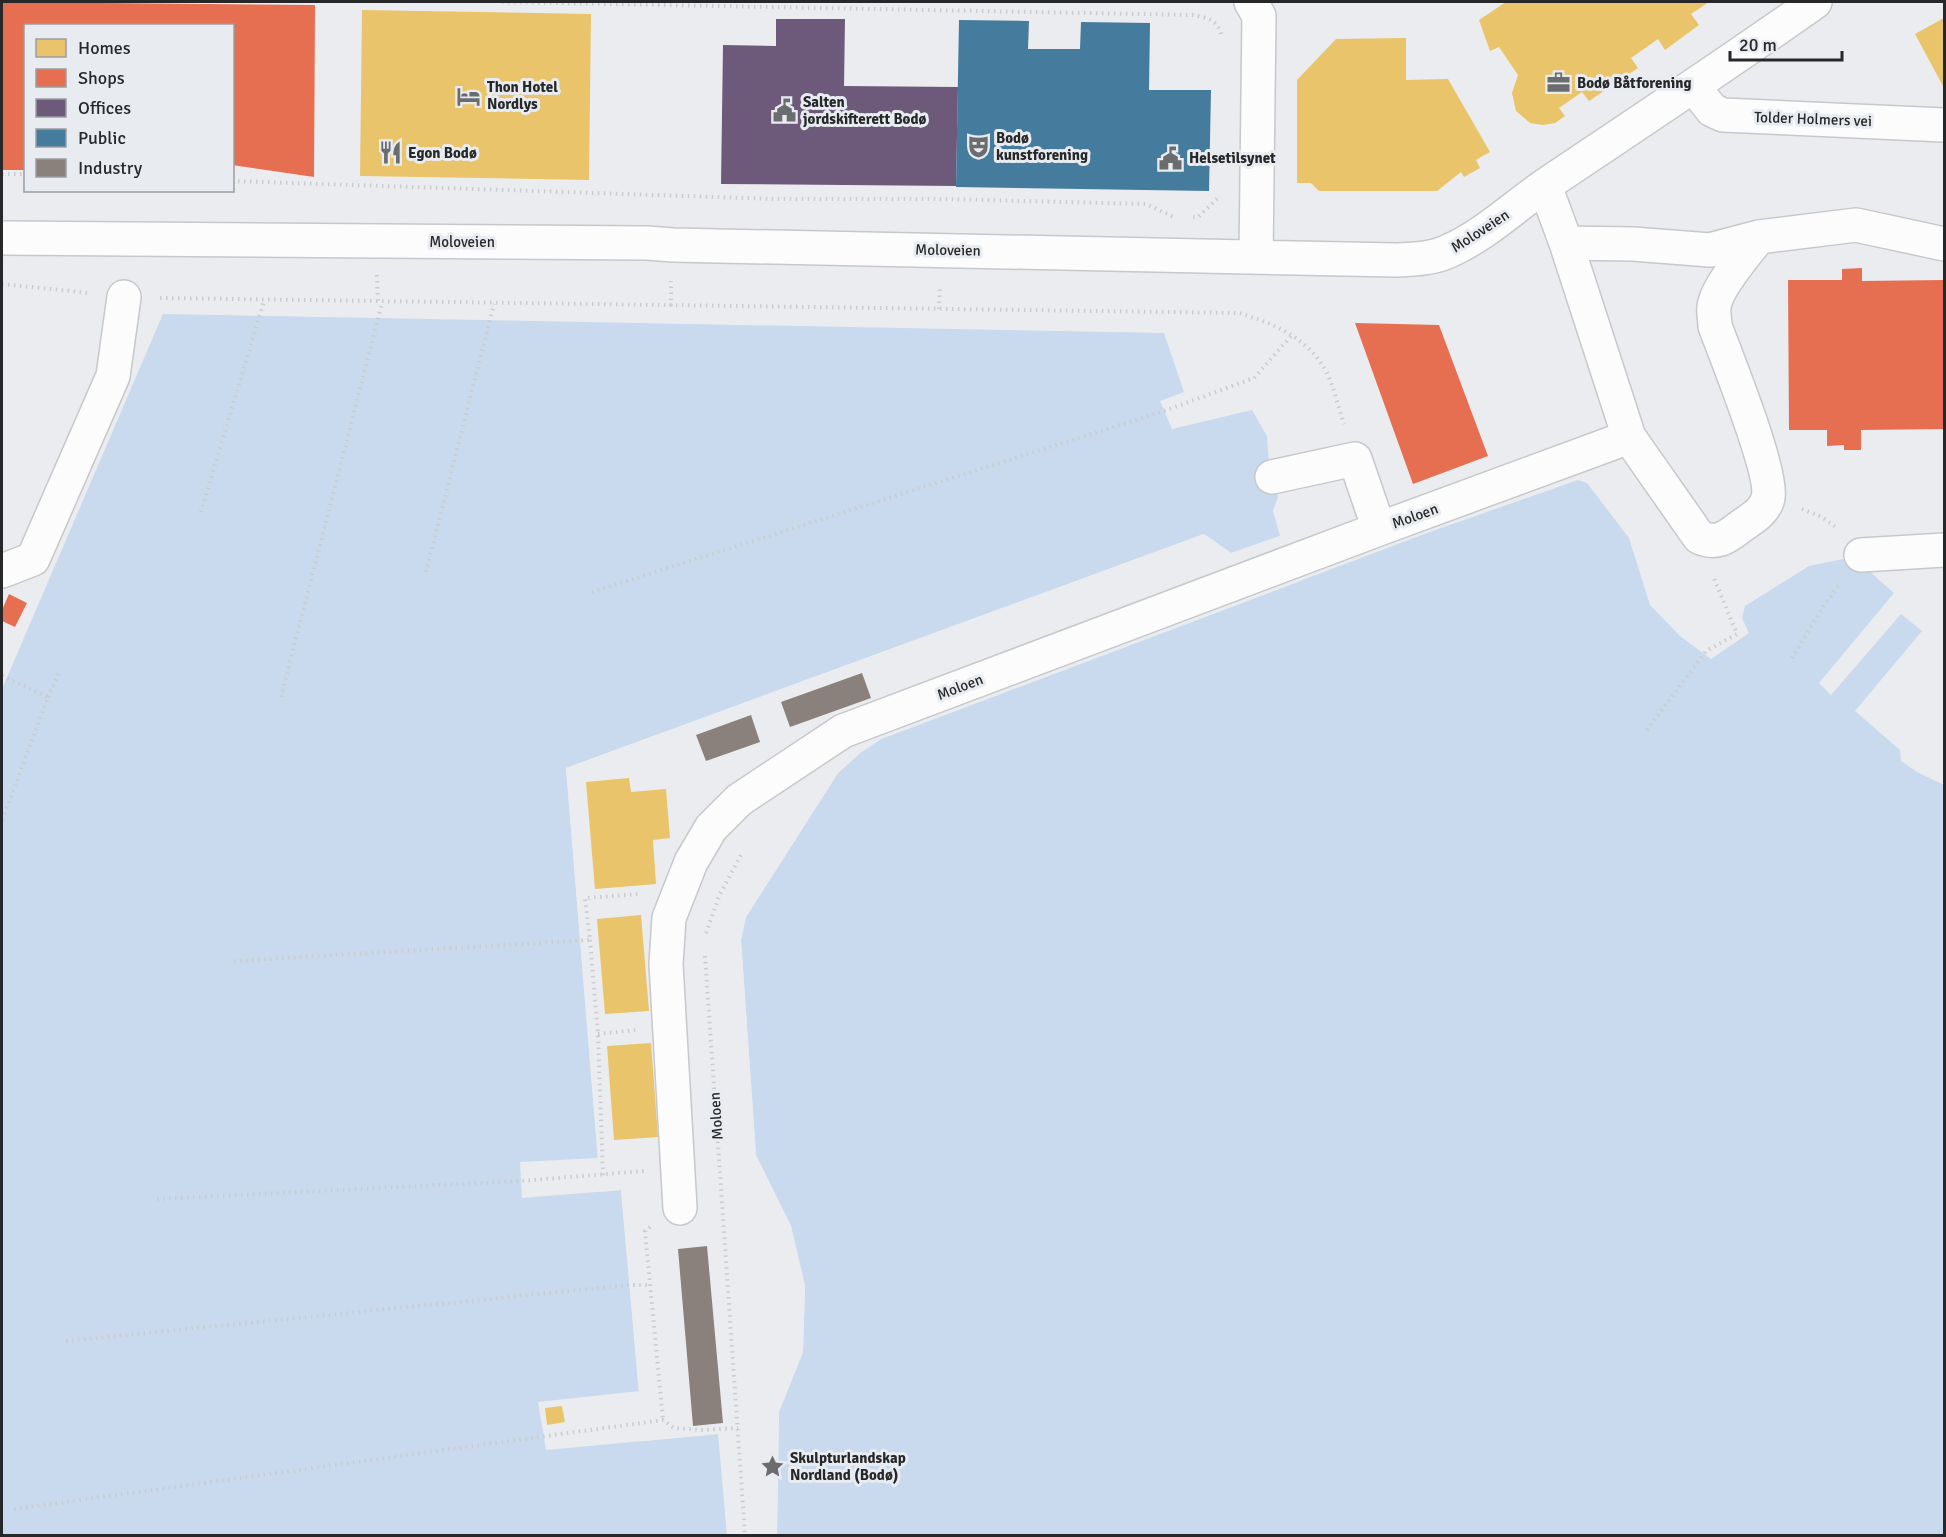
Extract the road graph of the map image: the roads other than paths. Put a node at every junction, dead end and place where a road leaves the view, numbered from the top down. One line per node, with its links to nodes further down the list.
1 (1815, 2): 3 (street, Moloveien)
2 (1260, 6): 10 (street)
3 (1694, 87): 4 (street, Tolder Holmers vei); 5 (street, Moloveien)
4 (1944, 124)
5 (1545, 186): 8 (street); 10 (street, Moloveien)
6 (1759, 237): 8 (street); 9 (street); 12 (street)
7 (2, 238): 10 (street, Moloveien)
8 (1566, 243): 12 (street)
9 (1944, 244)
10 (1256, 257)
11 (124, 297): 17 (street)
12 (1629, 437): 14 (street, Moloen)
13 (1272, 477): 14 (street)
14 (1379, 529): 18 (street, Moloen)
15 (1944, 550): 16 (street)
16 (1861, 555)
17 (2, 571)
18 (680, 1208)

